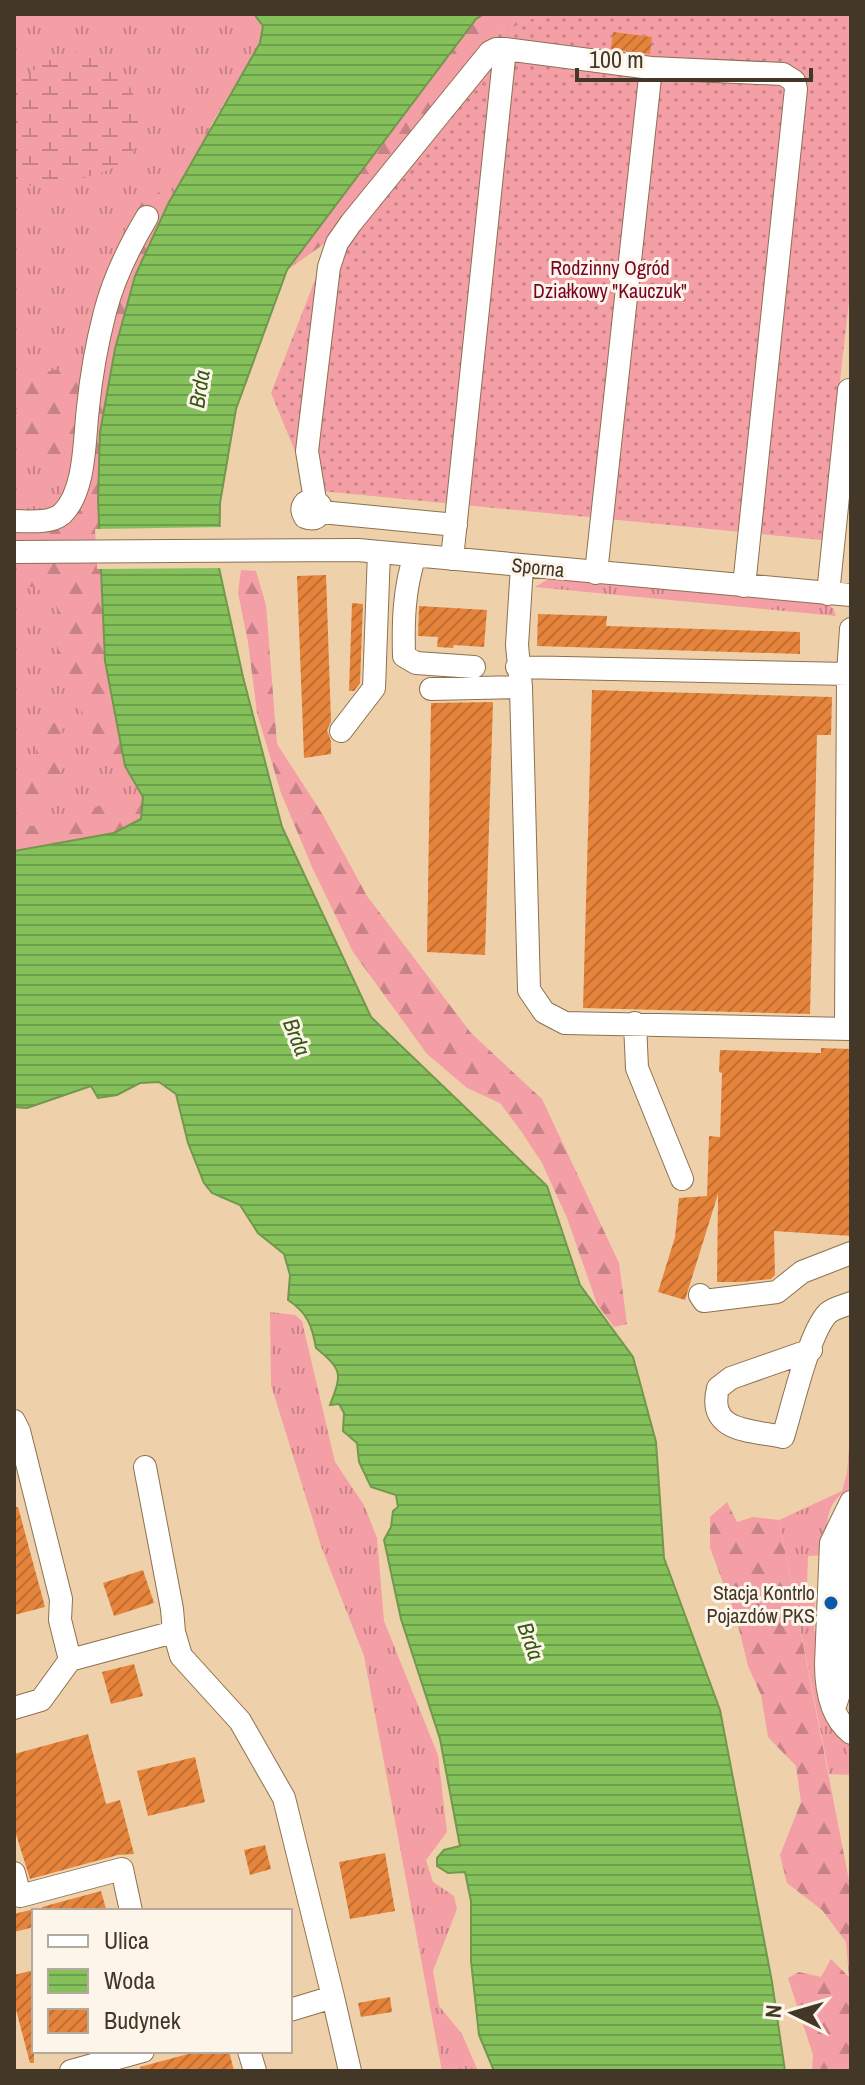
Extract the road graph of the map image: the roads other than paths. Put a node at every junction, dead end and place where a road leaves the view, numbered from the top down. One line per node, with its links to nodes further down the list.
1 (505, 49): 2 (street); 7 (street); 7 (street)
2 (651, 68): 13 (street); 14 (street)
3 (147, 217): 6 (street)
4 (849, 390): 5 (street)
5 (847, 447): 15 (street)
6 (14, 521)
7 (456, 525): 11 (street)
8 (14, 552): 9 (street, Sporna)
9 (379, 552): 10 (street, Sporna); 22 (street)
10 (415, 555): 11 (street, Sporna); 18 (street)
11 (452, 559): 12 (street, Sporna)
12 (522, 566): 13 (street, Sporna); 20 (street)
13 (596, 573): 14 (street, Sporna)
14 (744, 586): 15 (street, Sporna)
15 (828, 594): 16 (street, Sporna)
16 (851, 595)
17 (851, 629): 19 (street)
18 (474, 667)
19 (848, 674): 20 (street); 24 (street)
20 (519, 677): 21 (street); 23 (street)
21 (431, 689)
22 (341, 731)
23 (635, 1023): 24 (street); 25 (street)
24 (849, 1028)
25 (682, 1179)
26 (851, 1253): 27 (street)
27 (700, 1295)
28 (851, 1303): 29 (street)
29 (811, 1350): 29 (street)
30 (14, 1421): 34 (street)
31 (145, 1467): 33 (street)
32 (845, 1512): 36 (street)
33 (174, 1632): 34 (street); 39 (street)
34 (70, 1660): 35 (street)
35 (14, 1708)
36 (851, 1733)
37 (14, 1873): 38 (street)
38 (131, 1909)
39 (333, 1997): 40 (street); 43 (street)
40 (292, 2009)
41 (136, 2053): 42 (street)
42 (71, 2071)
43 (350, 2071)

